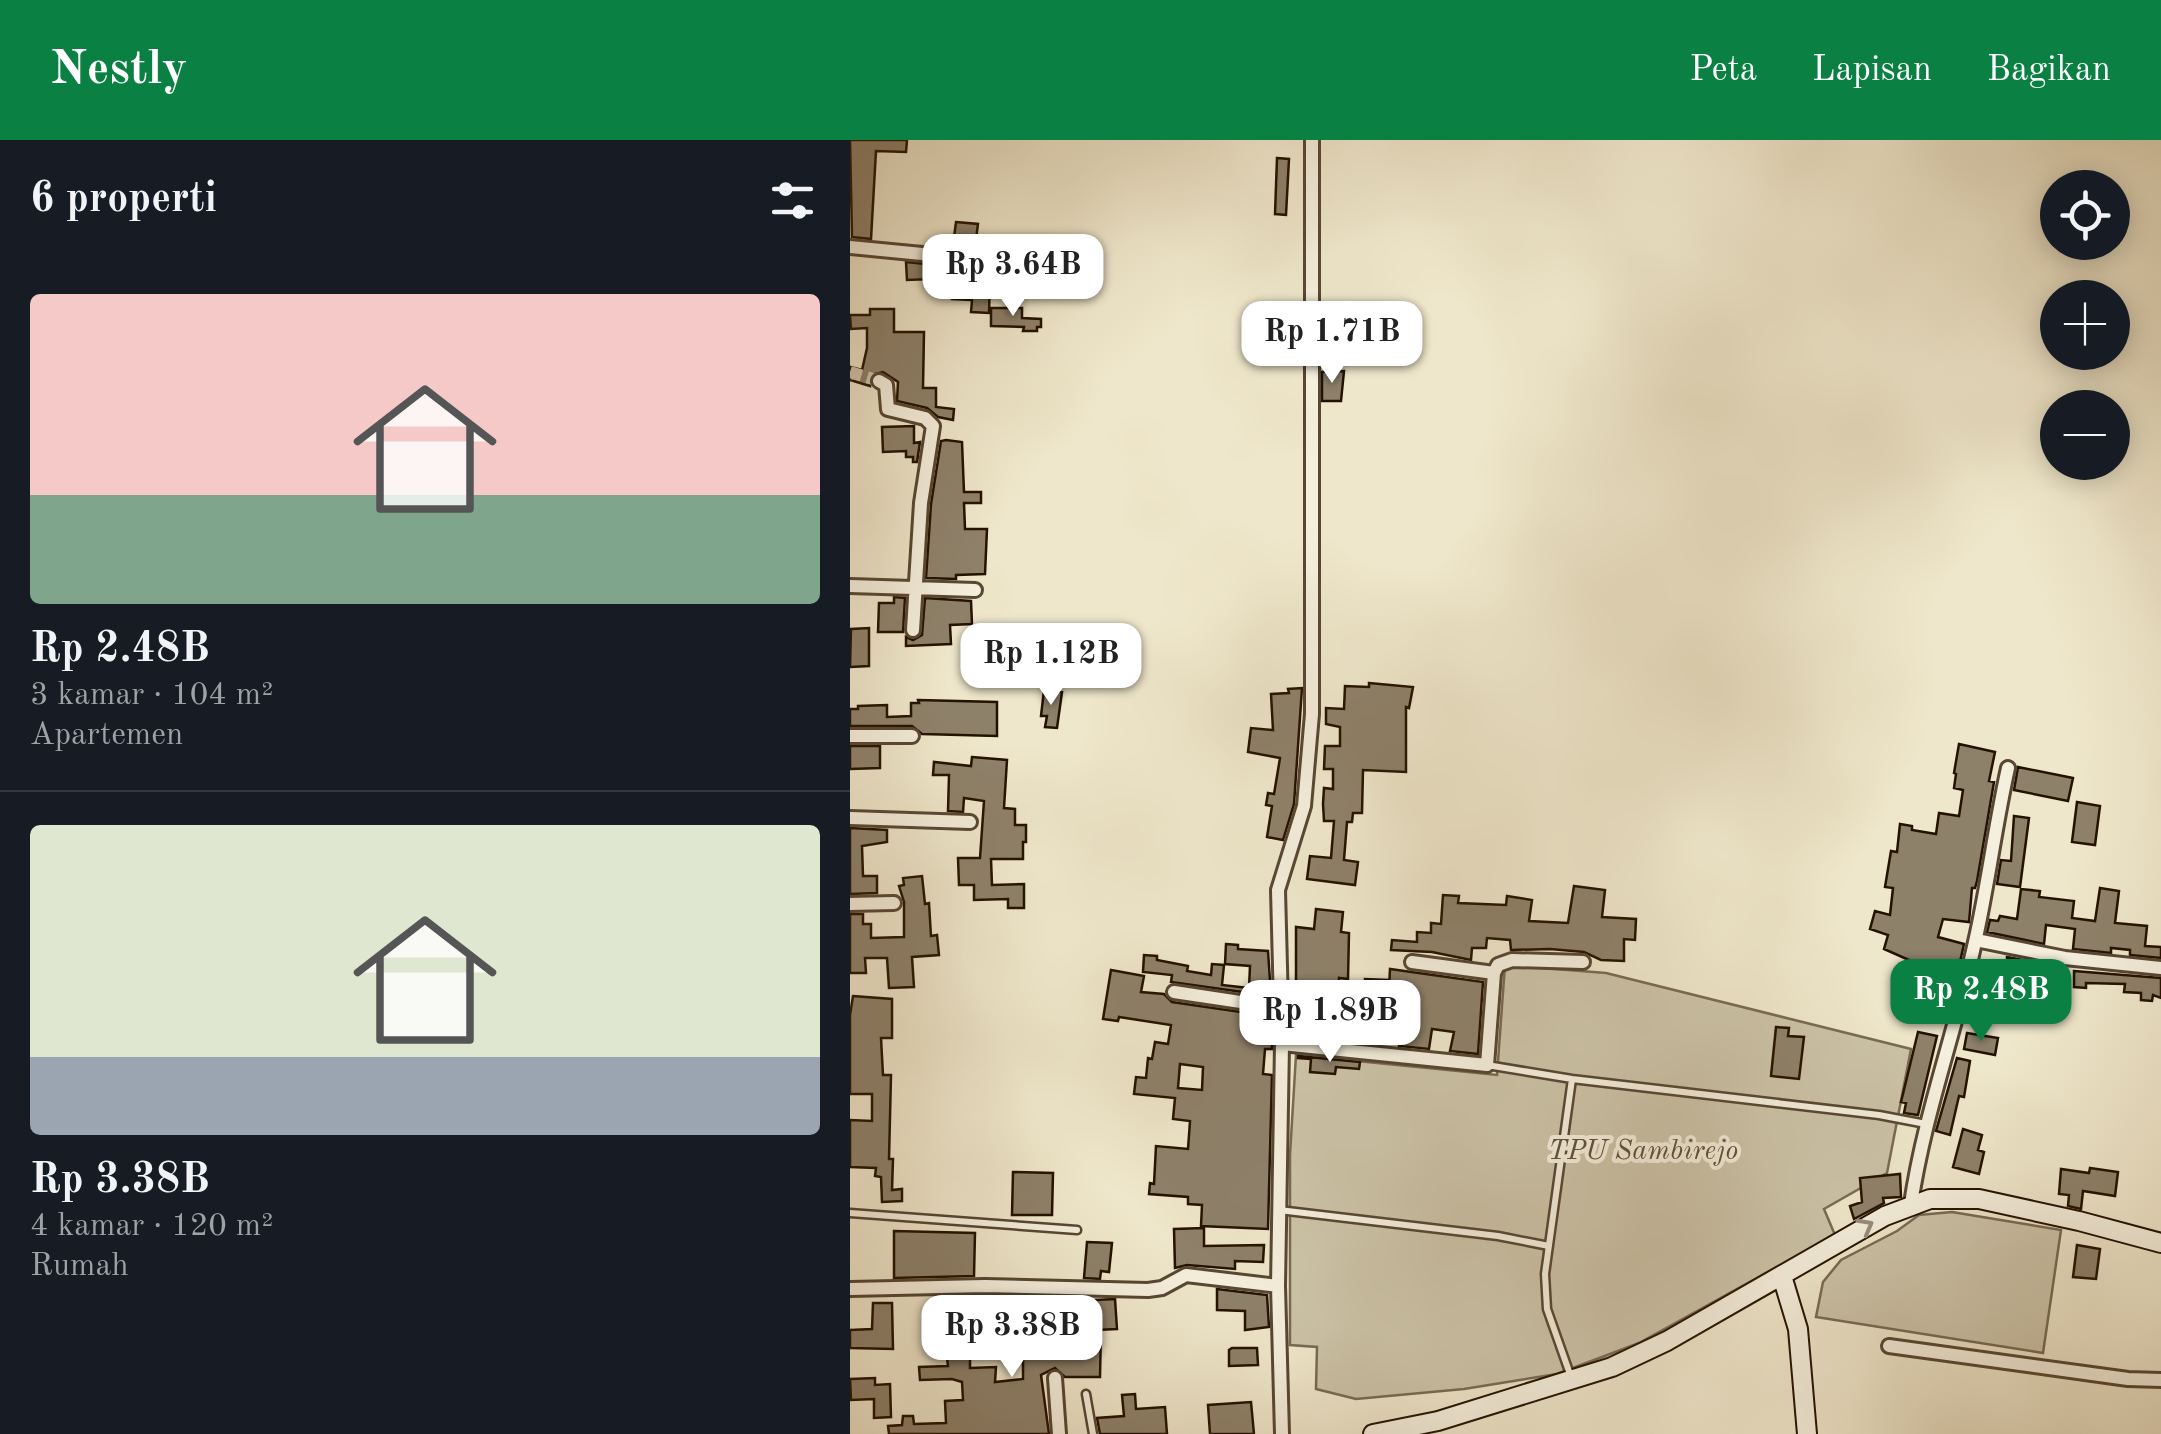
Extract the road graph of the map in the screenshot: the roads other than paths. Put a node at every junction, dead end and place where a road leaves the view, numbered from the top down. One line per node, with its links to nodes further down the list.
1 (1312, 140): 22 (street)
2 (850, 247): 3 (street)
3 (984, 260)
4 (879, 381): 6 (street)
5 (850, 586): 6 (street)
6 (915, 586): 7 (street); 8 (street)
7 (975, 590)
8 (914, 630)
9 (850, 736): 10 (street)
10 (912, 736)
11 (2008, 768): 16 (street)
12 (850, 818): 13 (street)
13 (970, 822)
14 (850, 904): 15 (street)
15 (894, 904)
16 (1976, 940): 19 (street); 26 (street)
17 (1412, 962): 20 (street)
18 (1583, 962): 20 (street)
19 (2161, 968)
20 (1494, 973): 24 (street)
21 (1174, 992): 22 (street)
22 (1280, 1008): 23 (street)
23 (1282, 1044): 24 (street); 28 (street)
24 (1486, 1065): 25 (lane)
25 (1572, 1079): 26 (lane); 32 (lane)
26 (1927, 1124): 27 (street)
27 (1911, 1204): 31 (main road); 33 (main road, one-way to 27)
28 (1279, 1210): 32 (lane); 34 (street)
29 (850, 1212): 30 (lane)
30 (1077, 1230)
31 (2161, 1244)
32 (1548, 1246): 38 (lane)
33 (1782, 1276): 38 (main road); 45 (main road)
34 (1278, 1286): 35 (street); 43 (street)
35 (850, 1289)
36 (1888, 1346): 39 (street)
37 (1055, 1378): 41 (street)
38 (1572, 1379): 44 (main road)
39 (2161, 1380)
40 (1086, 1394): 42 (lane)
41 (1058, 1434)
42 (1093, 1434)
43 (1282, 1434)
44 (1373, 1434)
45 (1807, 1434)

